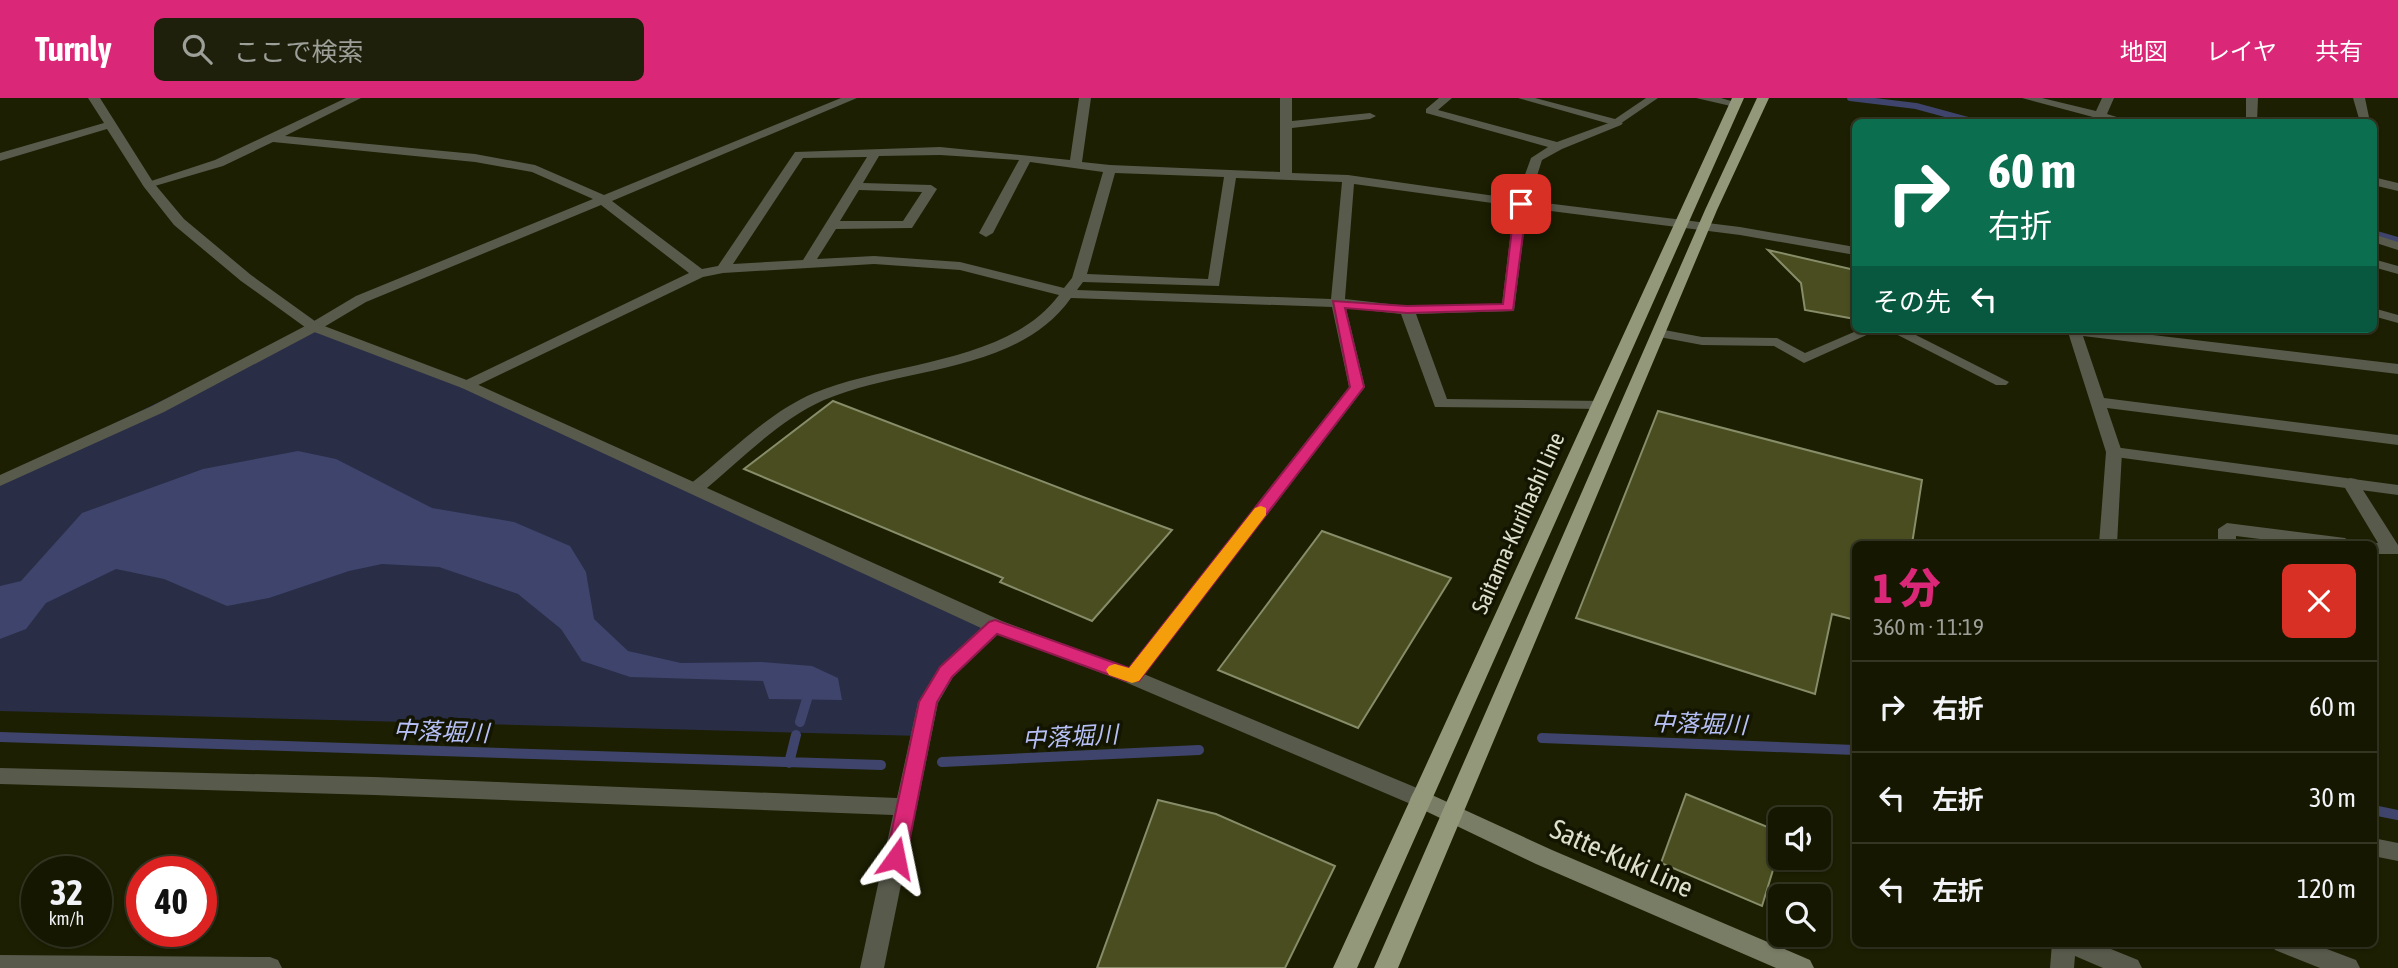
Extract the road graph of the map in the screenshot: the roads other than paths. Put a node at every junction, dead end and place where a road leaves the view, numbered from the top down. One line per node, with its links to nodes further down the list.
1 (94, 98): 21 (street)
2 (355, 98): 23 (street)
3 (851, 98): 37 (street)
4 (1085, 98): 28 (street)
5 (1286, 98): 22 (street)
6 (1446, 98): 24 (street)
7 (1523, 98): 20 (lane)
8 (1653, 98): 20 (lane)
9 (1702, 98): 15 (street)
10 (1763, 98): 41 (main road)
11 (2028, 98): 17 (street)
12 (2108, 98): 17 (street)
13 (2252, 98): 18 (street)
14 (2359, 98): 19 (street)
15 (1737, 101): 40 (main road, Saitama-Kurihashi Line)
16 (1370, 116): 22 (street)
17 (2099, 119)
18 (2252, 119)
19 (2364, 119)
20 (1617, 123): 24 (street)
21 (111, 124): 26 (street); 34 (street)
22 (1286, 125): 31 (street)
23 (271, 138): 34 (street); 37 (street)
24 (1558, 146): 38 (street)
25 (875, 153): 27 (street); 35 (street); 48 (street)
26 (0, 158)
27 (1026, 158): 28 (street); 42 (street)
28 (1076, 164): 29 (street)
29 (1110, 169): 30 (street); 51 (street)
30 (1231, 173): 31 (street); 51 (street)
31 (1286, 176): 32 (street)
32 (1348, 179): 38 (street); 53 (street)
33 (2377, 182): 36 (street)
34 (148, 184): 57 (street)
35 (855, 186): 39 (street); 39 (street)
36 (2398, 187)
37 (600, 198): 50 (street); 57 (street)
38 (1521, 204): 40 (street); 54 (street)
39 (831, 225): 46 (street)
40 (1679, 225): 41 (street); 69 (main road, Saitama-Kurihashi Line)
41 (1704, 227): 45 (street); 58 (main road)
42 (986, 233)
43 (2377, 239): 44 (street)
44 (2398, 246)
45 (1852, 251)
46 (809, 262): 48 (street); 52 (street)
47 (2377, 264): 49 (street)
48 (723, 269): 50 (street)
49 (2398, 270)
50 (699, 274): 67 (street)
51 (1079, 278): 52 (street)
52 (1070, 294): 53 (street); 74 (street)
53 (1338, 303): 54 (street); 81 (street)
54 (1407, 310): 69 (street)
55 (2377, 313): 56 (street)
56 (2398, 319)
57 (314, 327): 67 (street); 72 (street)
58 (1658, 333): 59 (street); 85 (main road)
59 (1864, 333)
60 (1901, 333): 66 (street)
61 (2075, 333): 68 (street)
62 (2099, 333): 64 (street)
63 (2206, 333): 64 (street)
64 (2214, 347): 65 (street)
65 (2398, 369)
66 (2001, 382)
67 (467, 386): 74 (street)
68 (2099, 402): 70 (street); 71 (street)
69 (1599, 404): 83 (main road, Saitama-Kurihashi Line)
70 (2398, 440)
71 (2115, 452): 73 (street); 76 (street)
72 (0, 481)
73 (2350, 483): 75 (street); 79 (street)
74 (695, 489): 80 (street)
75 (2398, 489)
76 (2108, 541)
77 (2227, 541): 78 (street)
78 (2321, 541)
79 (2377, 548)
80 (995, 626): 81 (street); 84 (street)
81 (1132, 677): 83 (street)
82 (0, 776): 84 (street)
83 (1421, 799): 85 (main road, Satte-Kuki Line); 94 (main road, Saitama-Kurihashi Line)
84 (908, 807): 93 (street)
85 (1452, 814): 95 (main road); 96 (main road, Satte-Kuki Line)
86 (2377, 849): 87 (street)
87 (2398, 852)
88 (2066, 947): 97 (street)
89 (2077, 947): 98 (street)
90 (2293, 947): 99 (street)
91 (0, 966): 92 (street)
92 (270, 968)
93 (872, 968)
94 (1345, 968)
95 (1386, 968)
96 (1802, 968)
97 (2062, 968)
98 (2130, 968)
99 (2348, 968)

